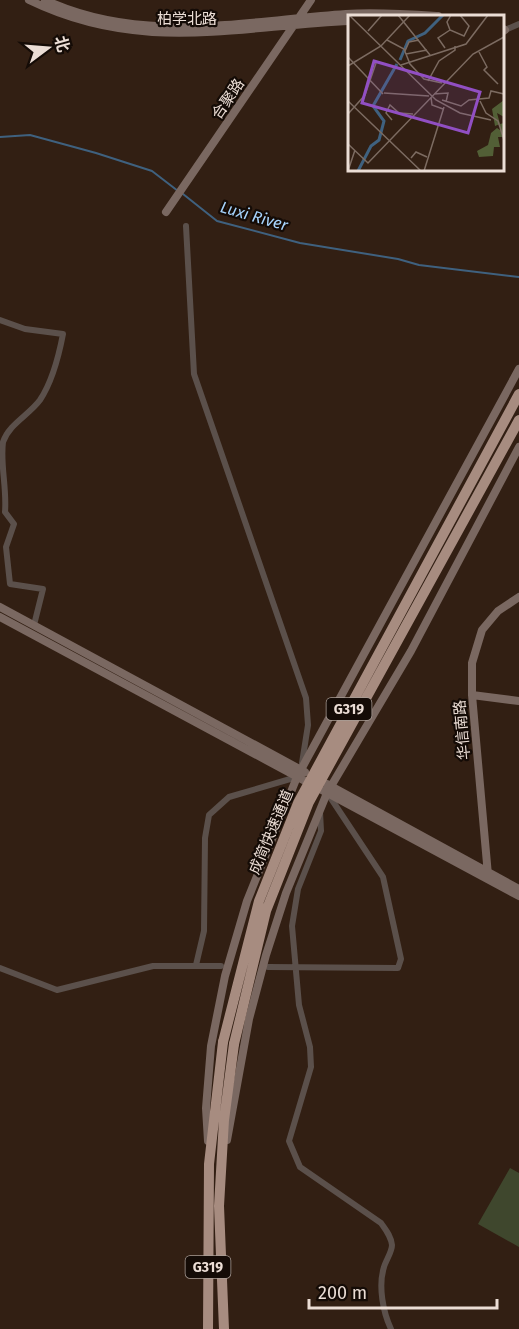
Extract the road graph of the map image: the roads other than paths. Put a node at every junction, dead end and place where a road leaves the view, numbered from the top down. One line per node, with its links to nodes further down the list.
1 (29, 0): 8 (street, 柏学北路)
2 (45, 0): 8 (street, 柏学北路)
3 (312, 0): 8 (street, 合聚路)
4 (361, 15): 5 (street, 柏学北路)
5 (418, 15)
6 (348, 17): 8 (street, 柏学北路)
7 (348, 21): 8 (street, 柏学北路)
8 (296, 23): 11 (street, 合聚路)
9 (519, 24): 10 (street)
10 (504, 30)
11 (166, 212)
12 (186, 226): 24 (street)
13 (0, 320): 21 (street)
14 (519, 369): 24 (street)
15 (519, 394): 35 (highway, 成简快速通道 / G319, bridge)
16 (519, 420): 35 (highway, 成简快速通道 / G319, bridge)
17 (519, 447): 25 (street)
18 (519, 597): 22 (street, 华信南路)
19 (0, 606): 21 (street)
20 (0, 617): 24 (street)
21 (34, 625): 24 (street)
22 (472, 696): 23 (street); 27 (street, 华信南路)
23 (519, 701)
24 (299, 773): 25 (street); 30 (street); 36 (street)
25 (328, 789): 26 (street); 27 (street); 33 (street)
26 (320, 810): 33 (street); 37 (street)
27 (488, 875): 28 (street); 29 (street)
28 (519, 889)
29 (519, 896)
30 (196, 965): 31 (street); 34 (street)
31 (222, 966)
32 (268, 967): 33 (street)
33 (294, 967): 41 (street)
34 (0, 968)
35 (229, 1043): 36 (highway, 成简快速通道 / G319); 37 (highway, 成简快速通道 / G319)
36 (209, 1164): 38 (highway, 成简快速通道 / G319)
37 (220, 1182): 38 (highway, 成简快速通道 / G319)
38 (214, 1206): 39 (highway, 成简快速通道 / G319); 40 (highway, 成简快速通道 / G319)
39 (208, 1329)
40 (224, 1329)
41 (391, 1329)

